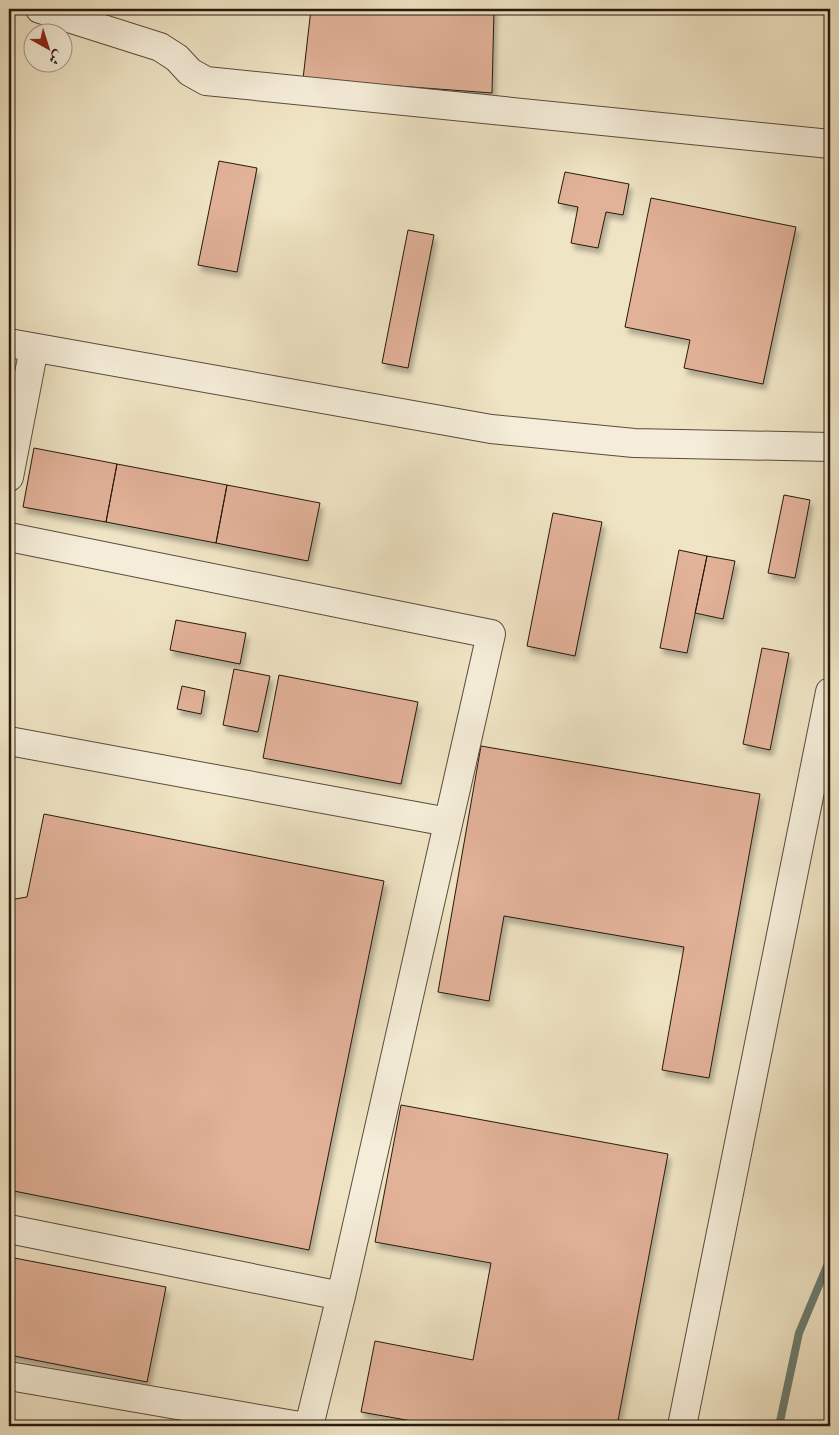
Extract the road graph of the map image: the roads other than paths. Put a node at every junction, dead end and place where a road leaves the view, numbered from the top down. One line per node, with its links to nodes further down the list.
1 (40, 9): 2 (street)
2 (830, 144)
3 (21, 345): 4 (street); 5 (street)
4 (830, 447)
5 (9, 477)
6 (9, 537): 9 (street)
7 (830, 692): 15 (street)
8 (9, 741): 9 (street)
9 (448, 822): 11 (street)
10 (9, 1229): 11 (street)
11 (341, 1296): 14 (street)
12 (9, 1376): 13 (street)
13 (300, 1426)
14 (309, 1426)
15 (682, 1426)

